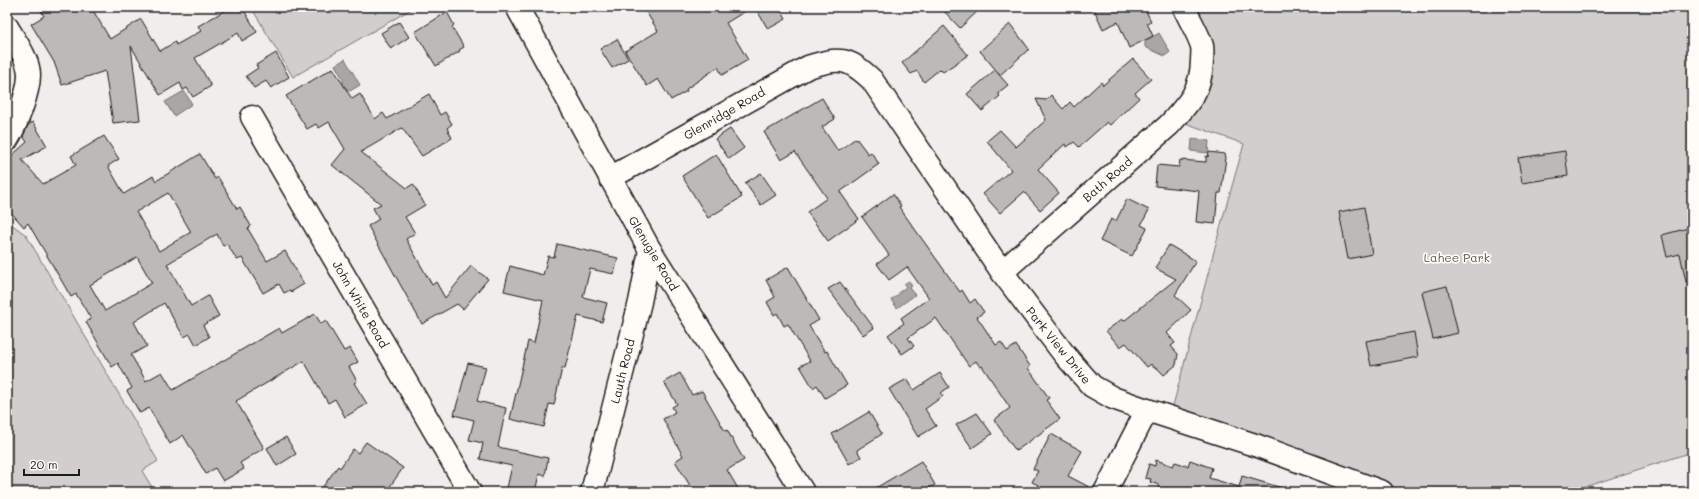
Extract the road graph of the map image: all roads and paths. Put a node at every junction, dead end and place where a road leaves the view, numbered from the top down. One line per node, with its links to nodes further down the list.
1 (516, 7): 7 (street, Glenugie Road)
2 (1184, 7): 9 (street, Bath Road)
3 (7, 28): 6 (street)
4 (842, 60): 7 (street, Glenridge Road); 9 (street, Park View Drive)
5 (252, 117): 11 (street, John White Road)
6 (7, 140)
7 (610, 178): 8 (street, Glenugie Road)
8 (650, 250): 12 (street, Lauth Road); 13 (street, Glenugie Road)
9 (1002, 272): 10 (street, Park View Drive)
10 (1146, 410): 14 (street); 15 (street, Park View Drive)
11 (470, 492)
12 (592, 492)
13 (803, 492)
14 (1105, 492)
15 (1382, 492)

